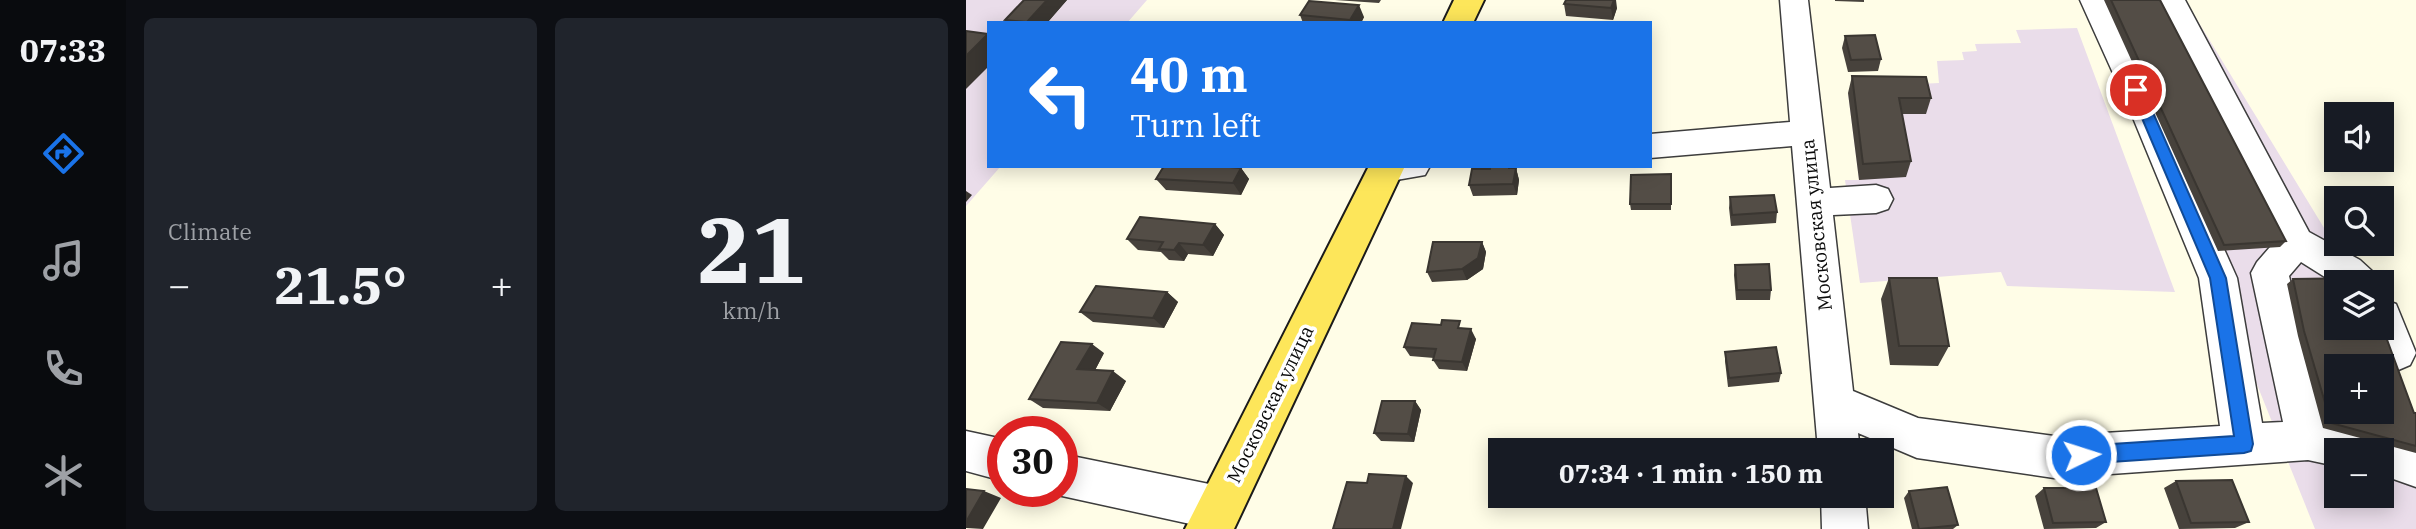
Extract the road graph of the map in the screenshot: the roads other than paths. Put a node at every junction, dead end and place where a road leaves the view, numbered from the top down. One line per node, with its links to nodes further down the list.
1 (1469, 0): 5 (main road)
2 (1794, 0): 6 (street, Московская улица)
3 (2094, 0): 19 (street)
4 (2171, 0): 11 (street)
5 (1459, 21)
6 (1807, 133): 7 (street); 10 (street, Московская улица)
7 (1652, 146)
8 (1394, 168): 26 (main road, Московская улица)
9 (1876, 198): 10 (street)
10 (1813, 202): 15 (street, Московская улица)
11 (2296, 242): 12 (street); 17 (street)
12 (2345, 270)
13 (2391, 340): 14 (street)
14 (2396, 353)
15 (1835, 403): 16 (street, Московская улица); 19 (street)
16 (1838, 438)
17 (2308, 440): 18 (street); 19 (street)
18 (2324, 443)
19 (2244, 444)
20 (966, 452): 21 (street)
21 (987, 457)
22 (2394, 458): 23 (street)
23 (2416, 466)
24 (1078, 479): 26 (street)
25 (1844, 508): 27 (street)
26 (1214, 519)
27 (1845, 529)

